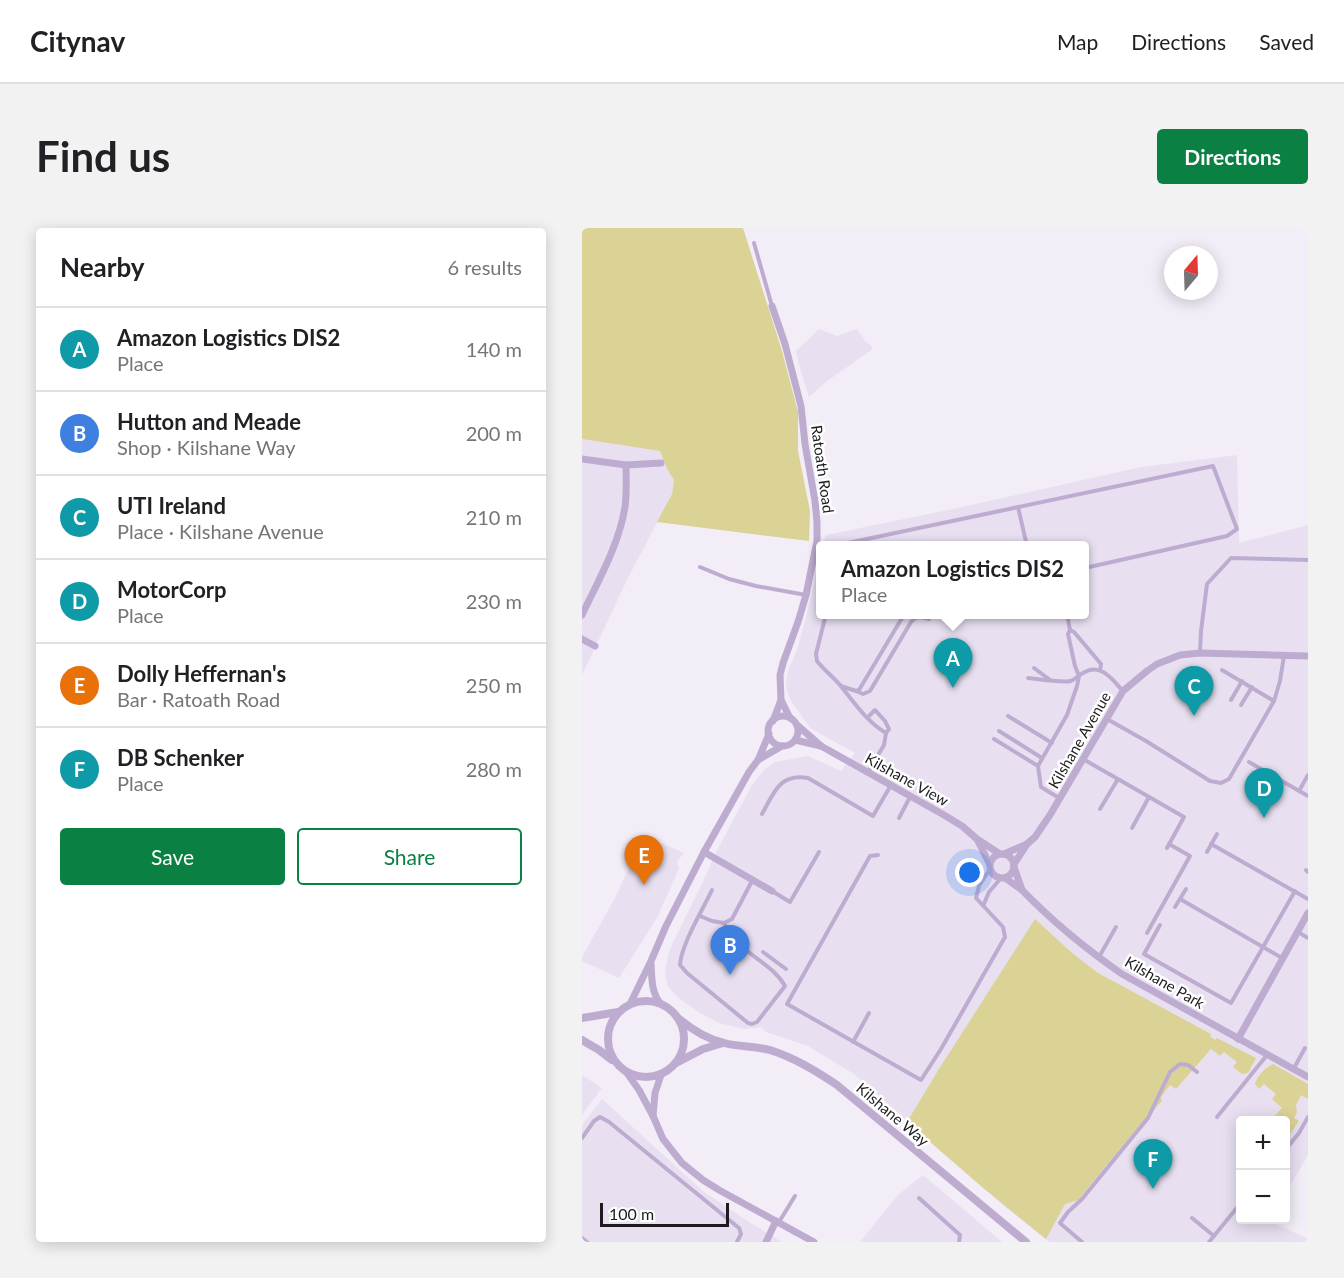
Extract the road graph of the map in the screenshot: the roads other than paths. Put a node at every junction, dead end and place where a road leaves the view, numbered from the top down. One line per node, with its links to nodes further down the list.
1 (754, 243): 2 (lane, Ratoath Road)
2 (772, 306): 7 (street, Ratoath Road)
3 (582, 459): 5 (street)
4 (661, 463): 5 (street)
5 (626, 465): 15 (street)
6 (1018, 507): 8 (lane); 9 (lane); 13 (lane)
7 (817, 541)
8 (860, 541)
9 (1026, 541)
10 (816, 546): 14 (street, Ratoath Road)
11 (1308, 560): 23 (lane)
12 (700, 567): 14 (lane)
13 (1089, 567)
14 (806, 595): 37 (street, Ratoath Road)
15 (582, 615)
16 (825, 619): 33 (lane)
17 (902, 619): 36 (lane)
18 (913, 619): 36 (lane)
19 (1068, 619): 20 (lane)
20 (1070, 630): 27 (lane); 29 (lane)
21 (582, 639): 22 (street)
22 (595, 646)
23 (1200, 653): 24 (street, Kilshane Avenue); 35 (street, Kilshane Avenue)
24 (1284, 655): 25 (street, Kilshane Avenue); 39 (lane)
25 (1308, 656)
26 (1034, 668): 31 (lane)
27 (1100, 670): 29 (lane); 35 (lane)
28 (1222, 670): 32 (lane)
29 (1079, 676): 31 (lane); 52 (lane)
30 (1028, 678): 31 (lane)
31 (1050, 680)
32 (1242, 681): 34 (lane); 38 (lane)
33 (840, 686): 36 (lane); 42 (lane)
34 (1252, 687): 39 (lane); 40 (lane)
35 (1123, 690): 44 (street, Kilshane Avenue)
36 (855, 691)
37 (781, 700): 43 (street, Ratoath Road); 45 (street, Ratoath Road)
38 (1231, 700)
39 (1274, 701): 44 (lane)
40 (1241, 705)
41 (1008, 716): 52 (lane)
42 (868, 717): 48 (lane); 48 (lane)
43 (790, 718): 45 (street); 46 (street)
44 (1106, 719): 56 (street, Kilshane Avenue)
45 (773, 721): 49 (street)
46 (797, 725): 51 (street); 54 (street, Kilshane View)
47 (999, 731): 55 (lane)
48 (886, 733): 60 (lane)
49 (769, 734): 53 (street); 57 (street)
50 (994, 739): 59 (lane)
51 (795, 740): 53 (street); 54 (street, Kilshane View)
52 (1052, 743): 55 (lane)
53 (782, 746): 57 (street)
54 (821, 746): 60 (street, Kilshane View)
55 (1042, 758): 59 (lane)
56 (1083, 759): 62 (lane); 68 (street, Kilshane Avenue)
57 (758, 760): 77 (street)
58 (1249, 762): 64 (lane)
59 (1038, 766): 68 (lane)
60 (868, 772): 63 (street, Kilshane View)
61 (1308, 775): 64 (lane)
62 (1118, 779): 67 (lane); 69 (lane)
63 (891, 785): 65 (street, Kilshane View); 70 (lane)
64 (1299, 791): 66 (lane)
65 (911, 796): 71 (lane); 74 (street, Kilshane View)
66 (1308, 796)
67 (1149, 797): 72 (lane); 101 (lane)
68 (1060, 798): 75 (street, Kilshane Avenue)
69 (1100, 809)
70 (762, 814)
71 (899, 818)
72 (1132, 828)
73 (1217, 834): 76 (lane)
74 (977, 839): 80 (street, Kilshane View); 83 (street, Kilshane View)
75 (1027, 844): 80 (street, Kilshane Avenue); 82 (street, Kilshane Avenue)
76 (1212, 844): 79 (lane); 90 (lane)
77 (704, 852): 85 (street); 107 (street)
78 (819, 852): 89 (lane)
79 (1207, 852)
80 (1002, 854): 82 (street); 83 (street)
81 (878, 855): 117 (lane)
82 (1014, 866): 84 (street); 88 (street, Kilshane Park)
83 (990, 867): 84 (street); 93 (lane)
84 (1003, 878): 88 (street, Kilshane Park); 93 (lane)
85 (753, 880): 89 (street); 97 (lane)
86 (1186, 889): 91 (lane)
87 (712, 890): 96 (lane)
88 (1023, 890): 105 (street, Kilshane Park)
89 (772, 891)
90 (1295, 891): 92 (lane); 103 (lane)
91 (1180, 899): 94 (lane); 103 (lane)
92 (1308, 899)
93 (983, 906): 117 (lane)
94 (1175, 908)
95 (1308, 913): 100 (street)
96 (700, 916): 97 (lane); 97 (lane)
97 (724, 923)
98 (1160, 925): 103 (lane)
99 (1116, 927): 105 (lane)
100 (1298, 932): 102 (lane); 106 (street)
101 (1147, 933)
102 (1308, 938)
103 (1263, 947): 106 (lane)
104 (763, 952): 108 (lane)
105 (1098, 958): 115 (street, Kilshane Park)
106 (1283, 958): 115 (street)
107 (651, 962): 109 (street); 110 (street)
108 (786, 969)
109 (660, 1003): 110 (street); 114 (street)
110 (630, 1004): 111 (street)
111 (618, 1012): 113 (street); 121 (street)
112 (869, 1013): 117 (lane)
113 (582, 1018)
114 (678, 1018): 118 (street, Kilshane Way); 122 (street)
115 (1238, 1039): 120 (street, Kilshane Park)
116 (582, 1040): 121 (street)
117 (853, 1042)
118 (724, 1043): 122 (street, Kilshane Way); 145 (street, Kilshane Way)
119 (1305, 1048): 123 (lane)
120 (1268, 1054): 123 (street, Kilshane Park); 129 (lane)
121 (615, 1062): 125 (street)
122 (676, 1063): 126 (street)
123 (1293, 1069): 127 (street, Kilshane Park)
124 (1197, 1072): 146 (lane)
125 (627, 1073): 126 (street); 128 (street)
126 (661, 1075): 128 (street)
127 (1308, 1077)
128 (653, 1116): 137 (street)
129 (1217, 1117)
130 (1308, 1117): 132 (lane)
131 (582, 1138): 141 (lane)
132 (1290, 1144)
133 (795, 1196): 137 (lane)
134 (919, 1198): 144 (lane)
135 (1236, 1209): 138 (lane)
136 (1192, 1218): 138 (lane)
137 (777, 1221): 142 (street); 143 (street)
138 (1214, 1236): 147 (lane)
139 (582, 1238): 140 (lane)
140 (587, 1242)
141 (737, 1242)
142 (766, 1242)
143 (814, 1242)
144 (959, 1242)
145 (1026, 1242)
146 (1082, 1242)
147 (1209, 1242)

